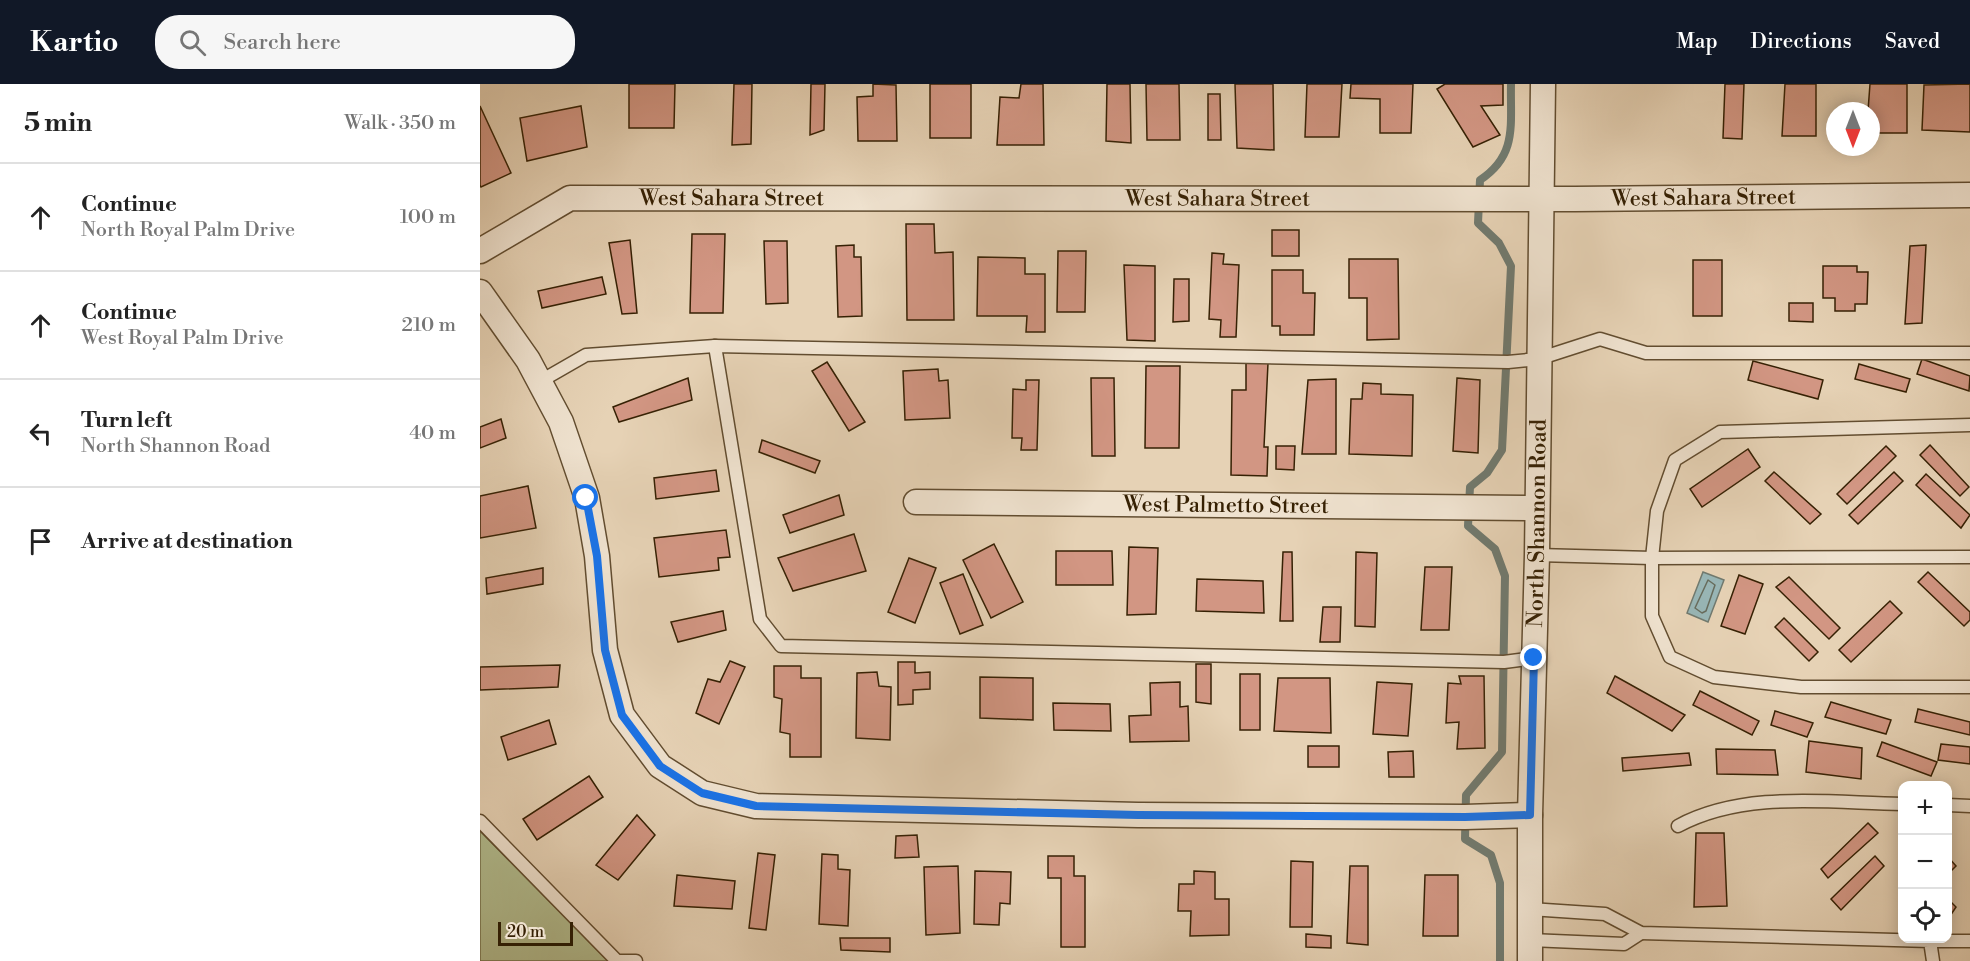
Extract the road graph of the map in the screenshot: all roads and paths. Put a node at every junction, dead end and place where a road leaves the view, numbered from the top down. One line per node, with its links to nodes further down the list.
1 (1543, 84): 3 (street, North Shannon Road)
2 (1970, 195): 3 (street, West Sahara Street)
3 (1540, 199): 4 (street, West Sahara Street); 8 (street, North Shannon Road)
4 (480, 251)
5 (480, 292): 9 (street)
6 (715, 346): 8 (lane); 9 (lane); 16 (lane)
7 (1970, 353): 8 (lane)
8 (1538, 359): 12 (street, North Shannon Road)
9 (539, 382): 21 (street)
10 (1970, 425): 15 (lane)
11 (916, 502): 12 (street, West Palmetto Street)
12 (1536, 508): 13 (street, North Shannon Road)
13 (1537, 555): 15 (lane); 16 (street, North Shannon Road)
14 (1970, 557): 15 (lane)
15 (1652, 558): 17 (lane)
16 (1534, 658): 21 (street, North Shannon Road)
17 (1970, 687)
18 (1898, 804): 23 (lane)
19 (1952, 805): 20 (lane)
20 (1970, 806)
21 (1530, 815): 24 (street, North Shannon Road)
22 (480, 821): 31 (lane)
23 (1678, 826)
24 (1530, 909): 25 (lane); 30 (street, North Shannon Road)
25 (1641, 933): 26 (lane); 30 (lane)
26 (1898, 940)
27 (1952, 941): 28 (lane)
28 (1970, 941)
29 (1930, 943): 32 (lane)
30 (1530, 951)
31 (636, 961)
32 (1933, 961)

